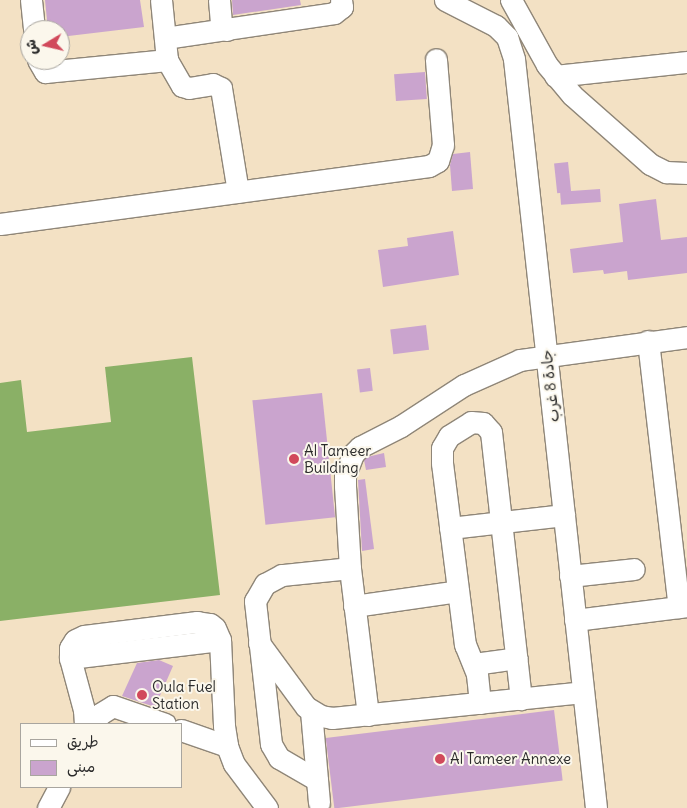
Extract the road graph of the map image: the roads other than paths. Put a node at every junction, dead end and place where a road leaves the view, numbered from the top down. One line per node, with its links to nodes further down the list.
1 (31, 0): 7 (street)
2 (161, 0): 9 (street)
3 (219, 0): 8 (street)
4 (341, 0): 8 (street)
5 (445, 0): 22 (street, جادة 8 غرب)
6 (511, 0): 16 (street)
7 (33, 20)
8 (227, 30): 9 (street)
9 (165, 38): 11 (street)
10 (436, 59): 18 (street)
11 (167, 60): 15 (street); 18 (street)
12 (687, 62): 16 (street)
13 (44, 70): 14 (street)
14 (65, 70)
15 (70, 70)
16 (555, 76): 17 (street)
17 (687, 173)
18 (238, 192): 19 (street)
19 (0, 224)
20 (687, 337): 21 (street)
21 (648, 341): 22 (street); 31 (street)
22 (547, 355): 23 (street, جادة 8 غرب); 26 (street)
23 (564, 514): 24 (street); 28 (street, جادة 8 غرب)
24 (501, 522): 25 (street); 25 (street); 34 (street)
25 (450, 528): 29 (street)
26 (350, 568): 30 (street); 33 (street)
27 (634, 569): 28 (street)
28 (570, 576): 32 (street, جادة 8 غرب)
29 (458, 591): 30 (street); 35 (street)
30 (354, 606): 40 (street)
31 (683, 606): 32 (street)
32 (575, 620): 36 (street, جادة 8 غرب)
33 (259, 642): 39 (street); 46 (street)
34 (517, 658): 35 (street); 37 (street)
35 (474, 664): 38 (street)
36 (583, 692): 37 (street); 51 (street, جادة 8 غرب)
37 (521, 698): 38 (street)
38 (480, 703): 40 (street)
39 (311, 711): 40 (street); 46 (street)
40 (368, 715)
41 (84, 723): 45 (street)
42 (93, 723): 43 (street)
43 (162, 723)
44 (182, 730): 45 (street)
45 (227, 746): 50 (street)
46 (317, 780): 48 (street)
47 (58, 788): 49 (street)
48 (319, 804)
49 (48, 808)
50 (267, 808)
51 (596, 808)

